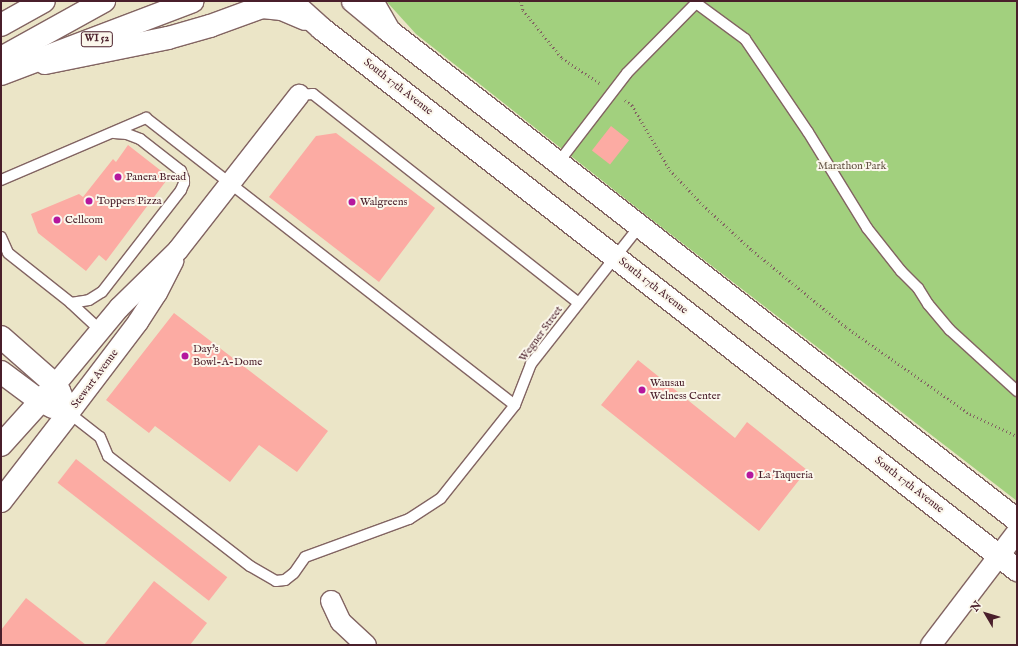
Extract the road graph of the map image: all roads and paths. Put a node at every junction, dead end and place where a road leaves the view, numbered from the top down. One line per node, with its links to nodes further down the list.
1 (44, 1): 11 (main road)
2 (104, 1): 14 (main road)
3 (193, 1): 14 (main road, WI 52)
4 (291, 1): 12 (main road, South 17th Avenue)
5 (353, 1): 13 (main road)
6 (372, 1): 13 (main road)
7 (399, 1): 8 (path)
8 (403, 1)
9 (521, 1): 15 (path)
10 (696, 2): 15 (lane); 30 (lane)
11 (1, 25)
12 (322, 28): 14 (main road); 24 (main road, South 17th Avenue)
13 (388, 31): 18 (main road)
14 (7, 66)
15 (612, 92): 18 (lane); 34 (path)
16 (299, 95): 20 (street, Stewart Avenue); 26 (lane)
17 (111, 133): 19 (lane); 20 (lane); 25 (lane)
18 (558, 163): 21 (main road)
19 (1, 180)
20 (230, 184): 23 (street, Stewart Avenue); 32 (lane)
21 (639, 227): 24 (lane, Wegner Street); 37 (main road)
22 (1, 237): 25 (lane)
23 (178, 250): 27 (street, Stewart Avenue); 33 (street, Stewart Avenue)
24 (615, 256): 26 (lane, Wegner Street); 39 (main road, South 17th Avenue)
25 (71, 303): 27 (lane)
26 (579, 303): 32 (lane, Wegner Street)
27 (100, 330): 31 (street, Stewart Avenue)
28 (1, 337): 31 (main road)
29 (1, 372): 31 (main road)
30 (1017, 391)
31 (48, 393): 33 (main road); 35 (main road, Stewart Avenue)
32 (515, 405): 33 (lane, Wegner Street)
33 (69, 413): 36 (main road, Stewart Avenue)
34 (1017, 436)
35 (1, 445)
36 (1, 501)
37 (1017, 520)
38 (1017, 532): 39 (street)
39 (999, 556): 40 (main road, South 17th Avenue); 43 (street)
40 (1017, 570)
41 (331, 602): 42 (street)
42 (366, 645)
43 (931, 645)

